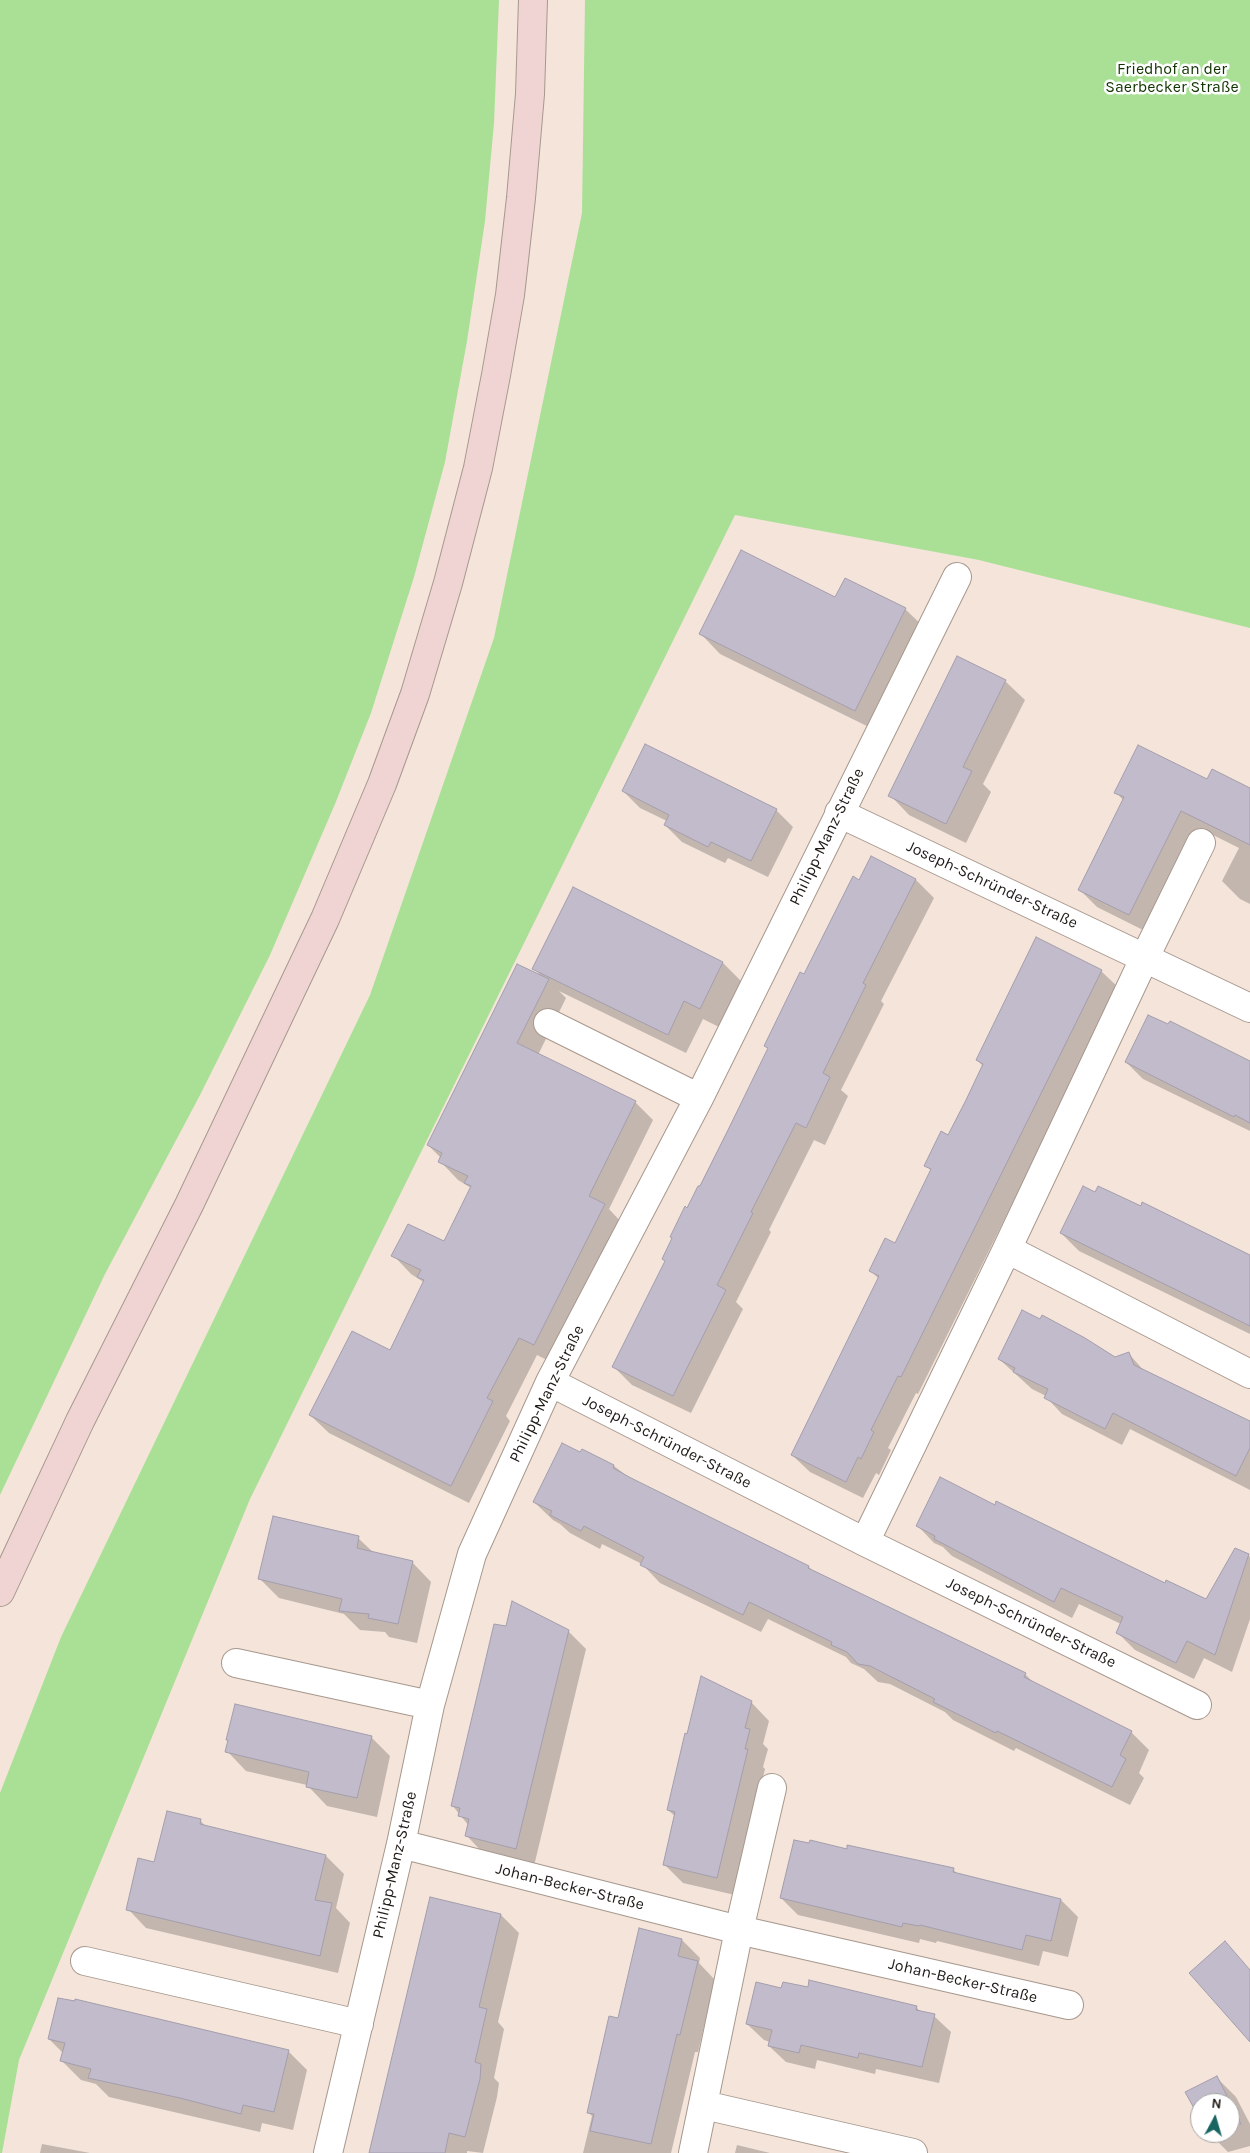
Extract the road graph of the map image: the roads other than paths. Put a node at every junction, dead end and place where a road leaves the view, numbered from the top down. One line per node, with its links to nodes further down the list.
1 (533, 0): 13 (main road)
2 (957, 577): 3 (street, Philipp-Manz-Straße)
3 (839, 813): 5 (street, Joseph-Schründer-Straße); 8 (street, Philipp-Manz-Straße)
4 (1201, 843): 5 (street)
5 (1144, 957): 6 (street, Joseph-Schründer-Straße); 9 (street)
6 (1250, 1008)
7 (548, 1023): 8 (street)
8 (699, 1098): 11 (street, Philipp-Manz-Straße)
9 (1007, 1249): 10 (street); 12 (street)
10 (1250, 1374)
11 (550, 1382): 12 (street, Joseph-Schründer-Straße); 15 (street, Philipp-Manz-Straße)
12 (865, 1542): 16 (street, Joseph-Schründer-Straße)
13 (0, 1592)
14 (236, 1663): 15 (street)
15 (430, 1705): 18 (street, Philipp-Manz-Straße)
16 (1197, 1705)
17 (772, 1788): 19 (street)
18 (401, 1844): 19 (street, Johan-Becker-Straße); 22 (street, Philipp-Manz-Straße)
19 (739, 1930): 21 (street, Johan-Becker-Straße); 23 (street)
20 (85, 1961): 22 (street)
21 (1070, 2005)
22 (359, 2024): 24 (street, Philipp-Manz-Straße)
23 (704, 2105): 25 (street); 26 (street)
24 (328, 2153)
25 (693, 2153)
26 (913, 2153)

